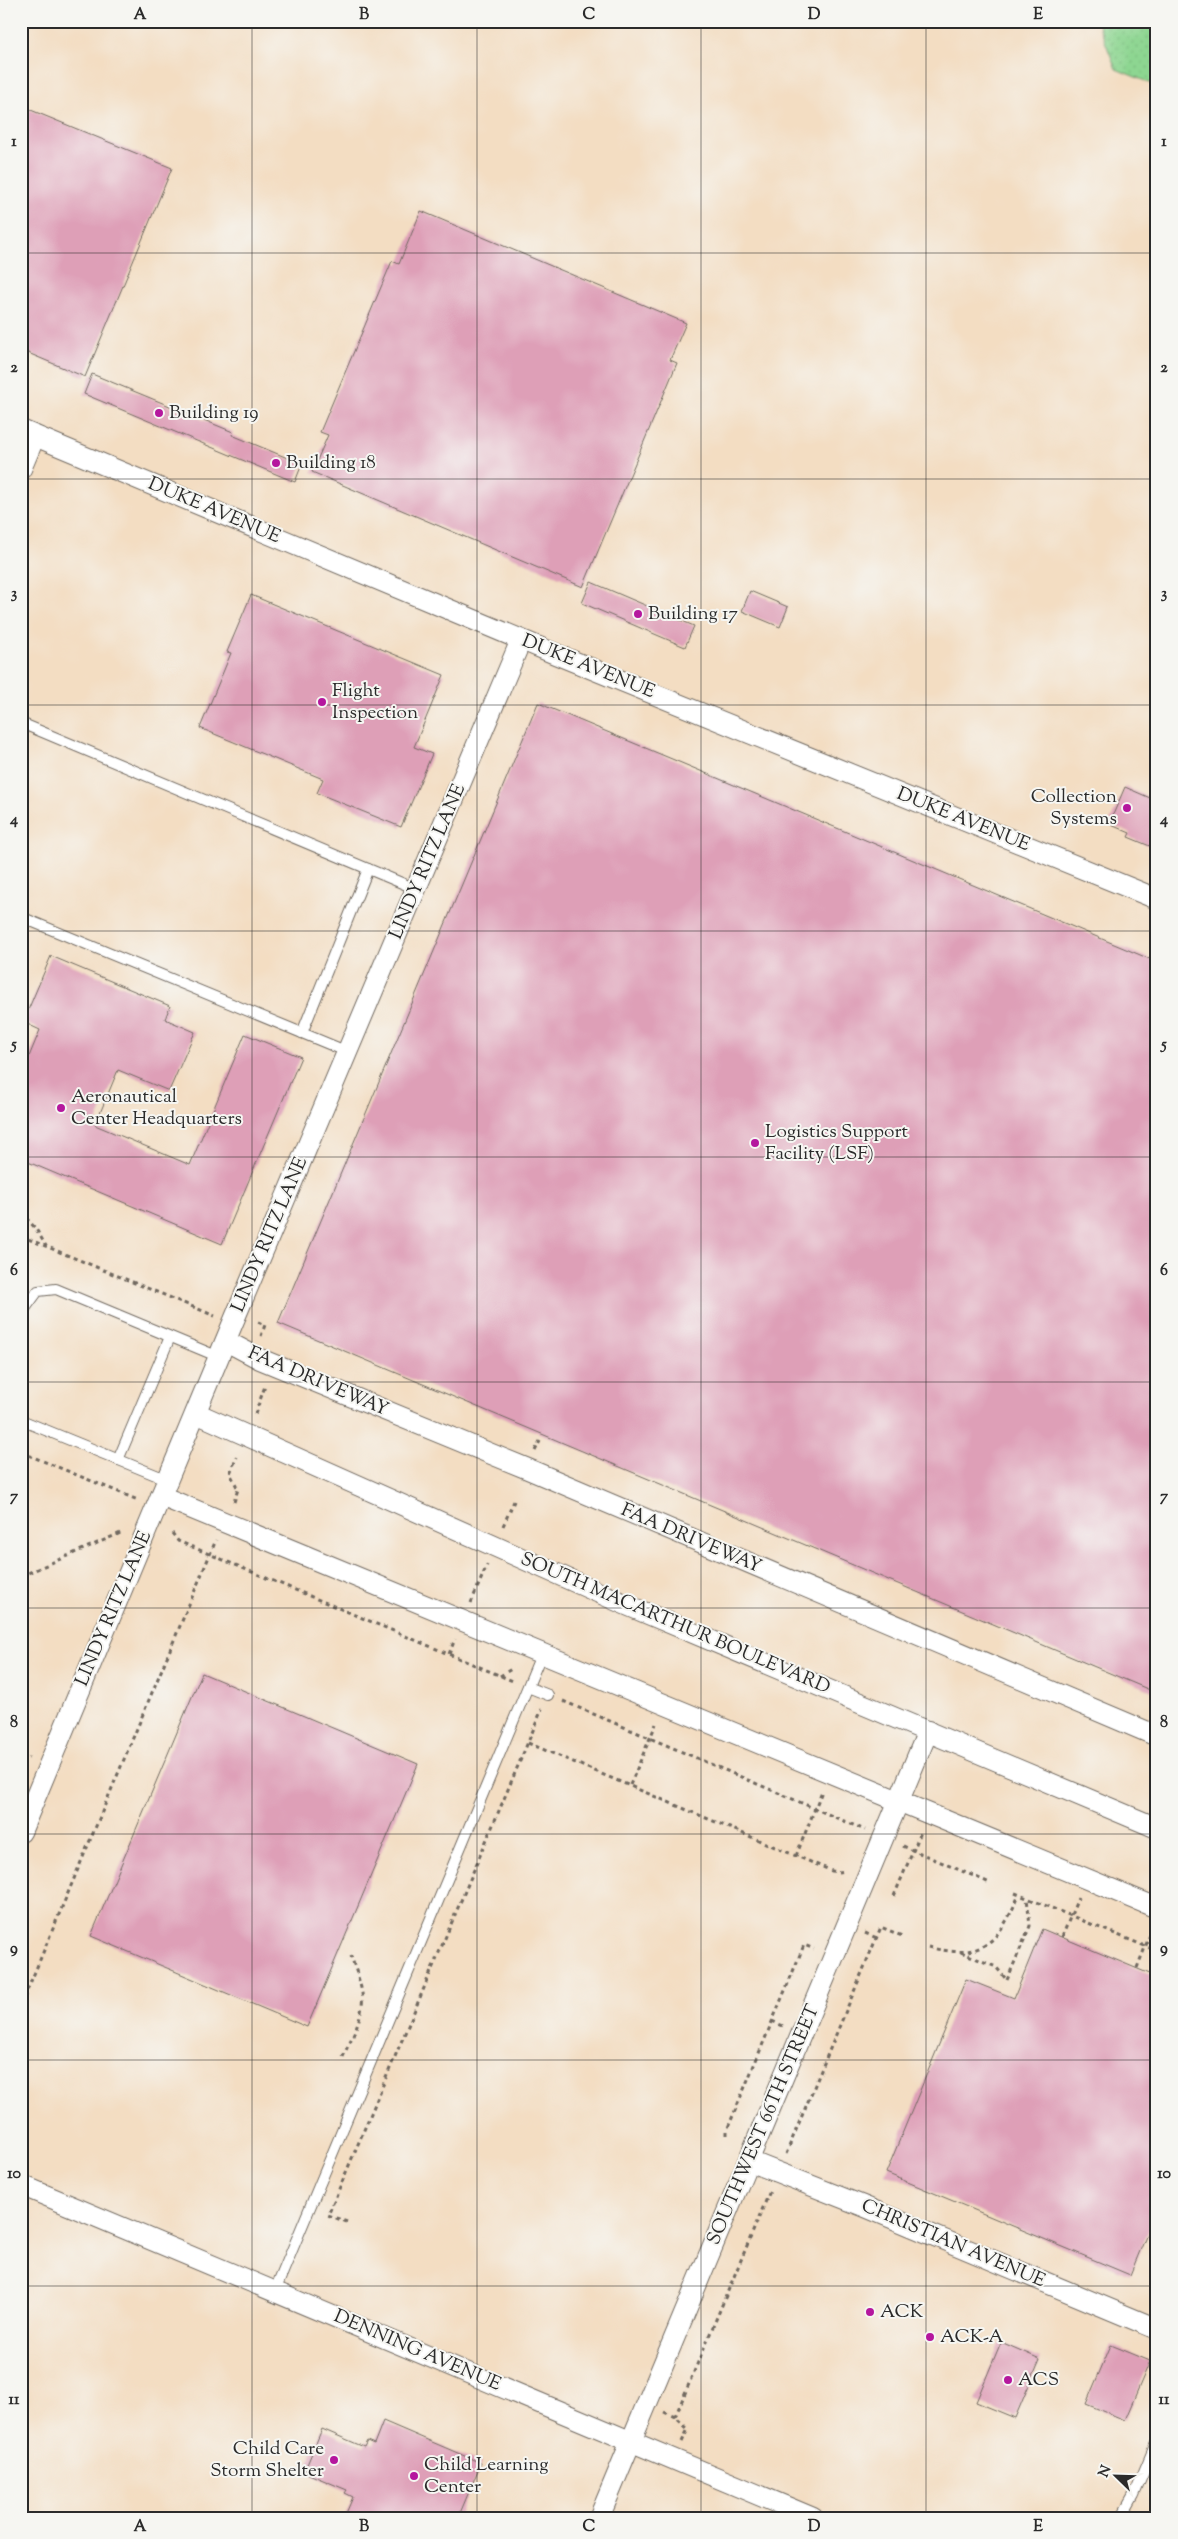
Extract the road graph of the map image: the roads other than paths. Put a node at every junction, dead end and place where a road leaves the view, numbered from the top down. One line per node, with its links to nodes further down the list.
1 (28, 433): 2 (street); 3 (street, DUKE AVENUE)
2 (21, 469)
3 (521, 640): 6 (street, LINDY RITZ LANE); 7 (street, DUKE AVENUE)
4 (21, 723): 5 (lane)
5 (368, 869): 6 (lane); 9 (lane)
6 (416, 889): 10 (street, LINDY RITZ LANE)
7 (1157, 899)
8 (21, 917): 9 (lane)
9 (302, 1033): 10 (lane)
10 (348, 1052): 13 (street, LINDY RITZ LANE)
11 (21, 1314): 12 (lane)
12 (170, 1336): 13 (lane); 16 (lane)
13 (223, 1349): 14 (street, LINDY RITZ LANE); 22 (street, FAA DRIVEWAY)
14 (196, 1413): 17 (street, LINDY RITZ LANE); 21 (street, SOUTH MACARTHUR BOULEVARD)
15 (21, 1420): 16 (lane)
16 (118, 1460): 17 (lane)
17 (160, 1484): 18 (street); 25 (street, LINDY RITZ LANE)
18 (542, 1655): 19 (lane); 23 (street)
19 (528, 1687): 20 (lane); 29 (lane)
20 (548, 1695)
21 (928, 1731): 23 (street, SOUTHWEST 66TH STREET); 24 (street, SOUTH MACARTHUR BOULEVARD)
22 (1157, 1736)
23 (898, 1802): 26 (street); 27 (street, SOUTHWEST 66TH STREET)
24 (1157, 1828)
25 (21, 1832)
26 (1156, 1916)
27 (749, 2162): 30 (street, CHRISTIAN AVENUE); 32 (street, SOUTHWEST 66TH STREET)
28 (21, 2185): 29 (street, DENNING AVENUE)
29 (275, 2291): 32 (street, DENNING AVENUE)
30 (1157, 2329)
31 (1157, 2441): 35 (lane)
32 (631, 2442): 33 (street, SOUTHWEST 66TH STREET); 34 (street, DENNING AVENUE)
33 (599, 2518)
34 (813, 2518)
35 (1121, 2518)

